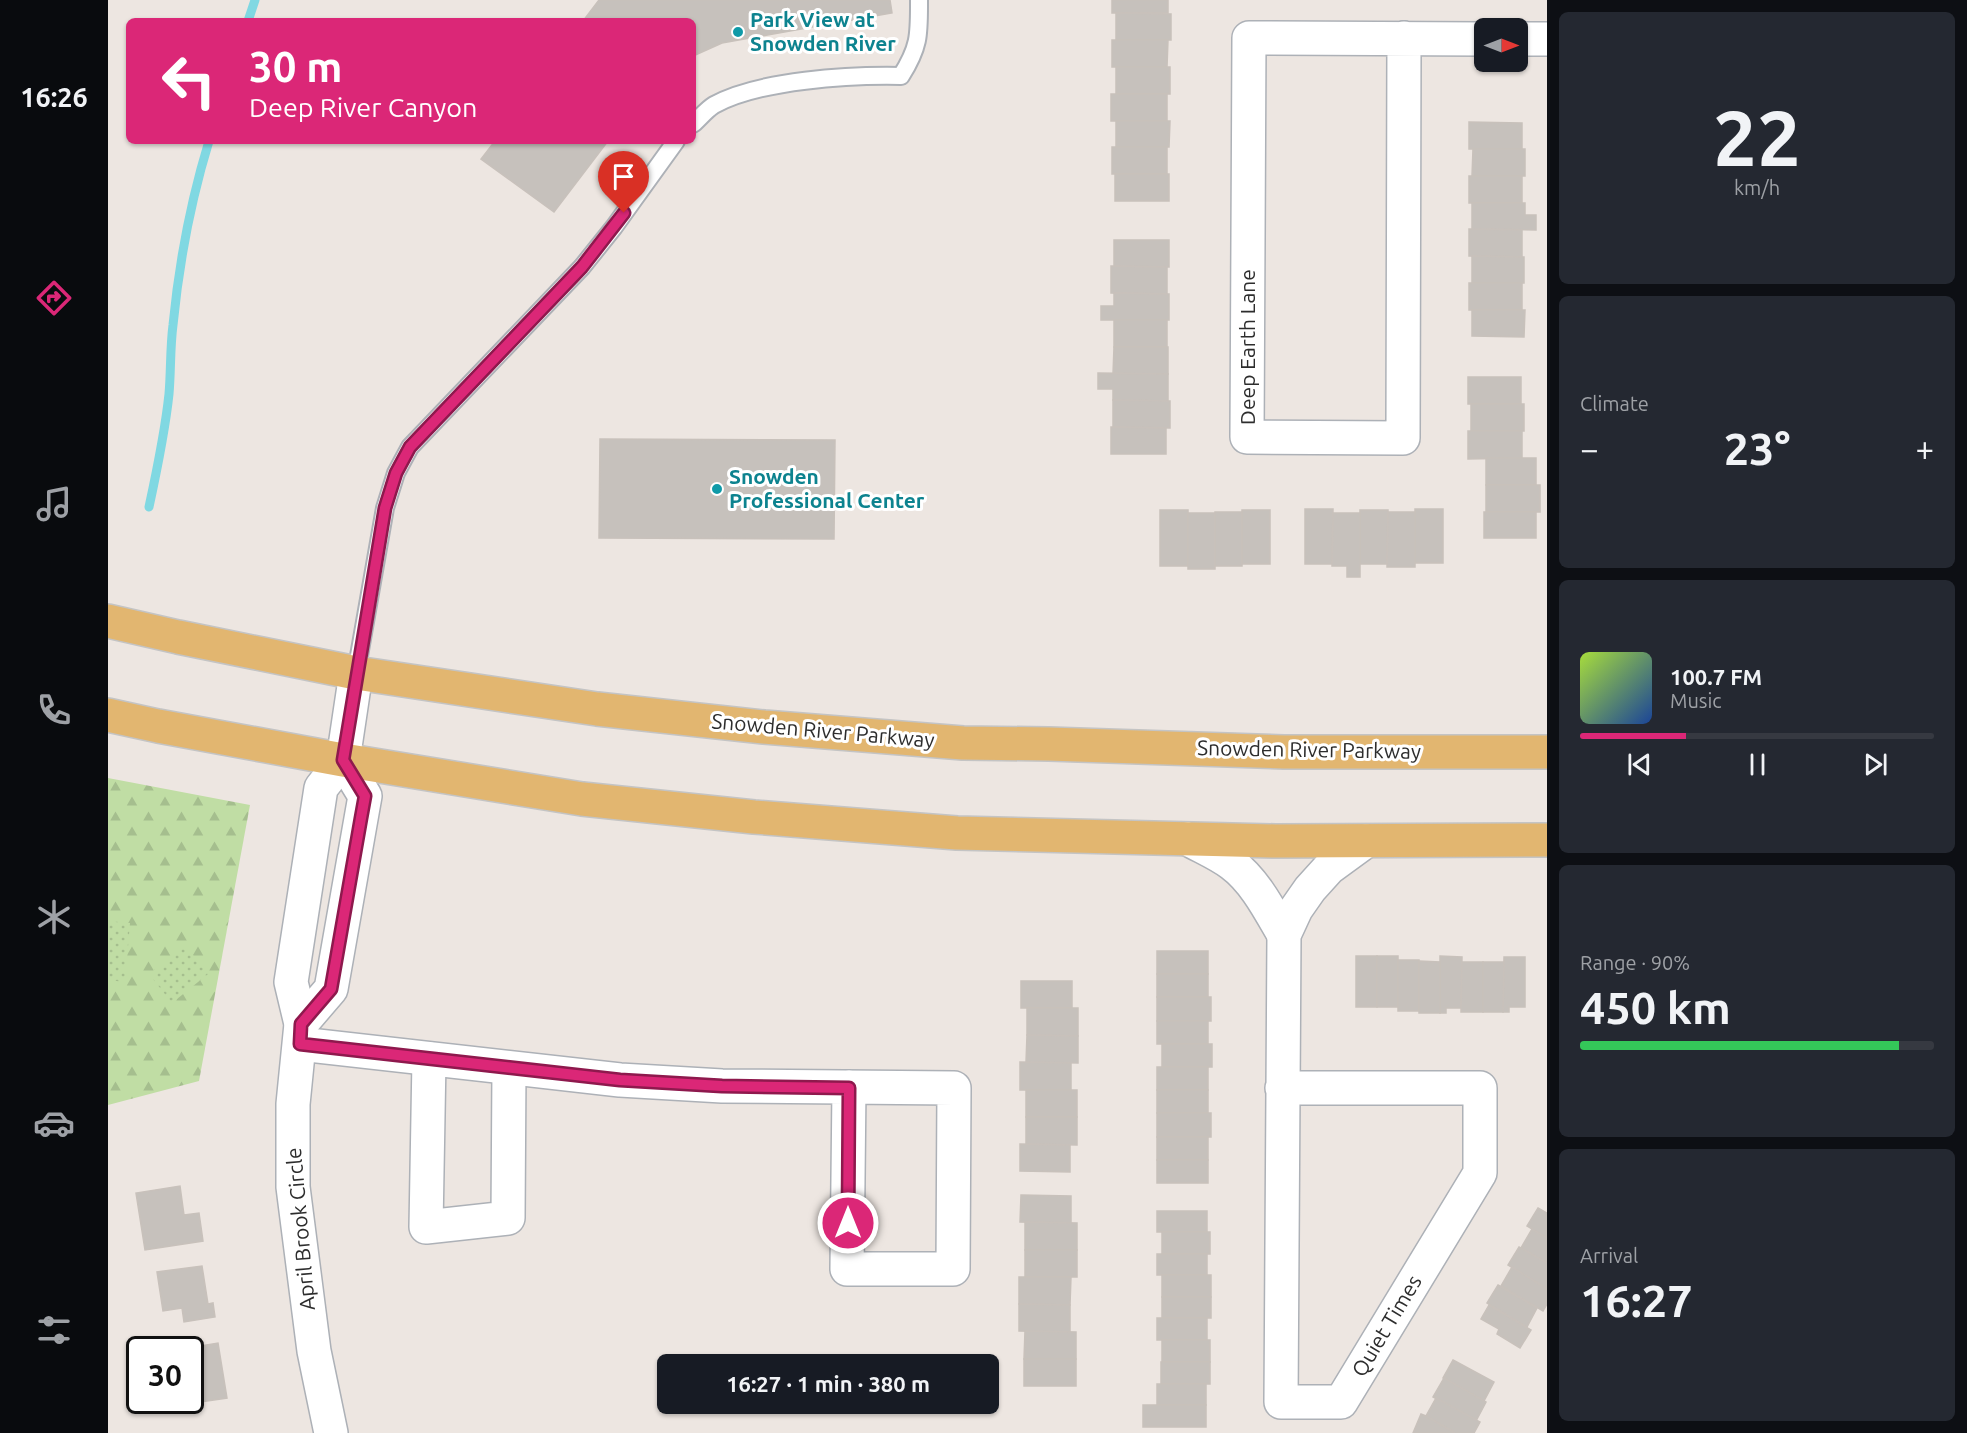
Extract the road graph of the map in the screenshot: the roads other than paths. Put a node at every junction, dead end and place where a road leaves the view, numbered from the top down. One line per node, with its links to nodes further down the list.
1 (919, 0): 6 (lane)
2 (1404, 38): 2 (street, Deep Earth Lane); 3 (street, Deep Earth Lane)
3 (1474, 39)
4 (1528, 39): 5 (street)
5 (1547, 39)
6 (696, 121)
7 (674, 144): 9 (lane)
8 (108, 621): 9 (main road, Snowden River Parkway)
9 (356, 673): 11 (main road, Snowden River Parkway); 12 (street, April Brook Circle)
10 (108, 715): 12 (main road)
11 (1547, 752)
12 (343, 760): 13 (main road); 17 (street, April Brook Circle); 17 (street)
13 (1188, 839): 14 (main road); 16 (street)
14 (1366, 840): 15 (main road); 16 (street, Quiet Times)
15 (1547, 840)
16 (1284, 935): 21 (street, Quiet Times)
17 (300, 1034): 18 (street); 22 (street, April Brook Circle)
18 (429, 1059): 19 (street); 19 (street)
19 (508, 1069): 20 (street)
20 (849, 1088): 20 (street)
21 (1282, 1088): 21 (street, Quiet Times)
22 (331, 1433)

